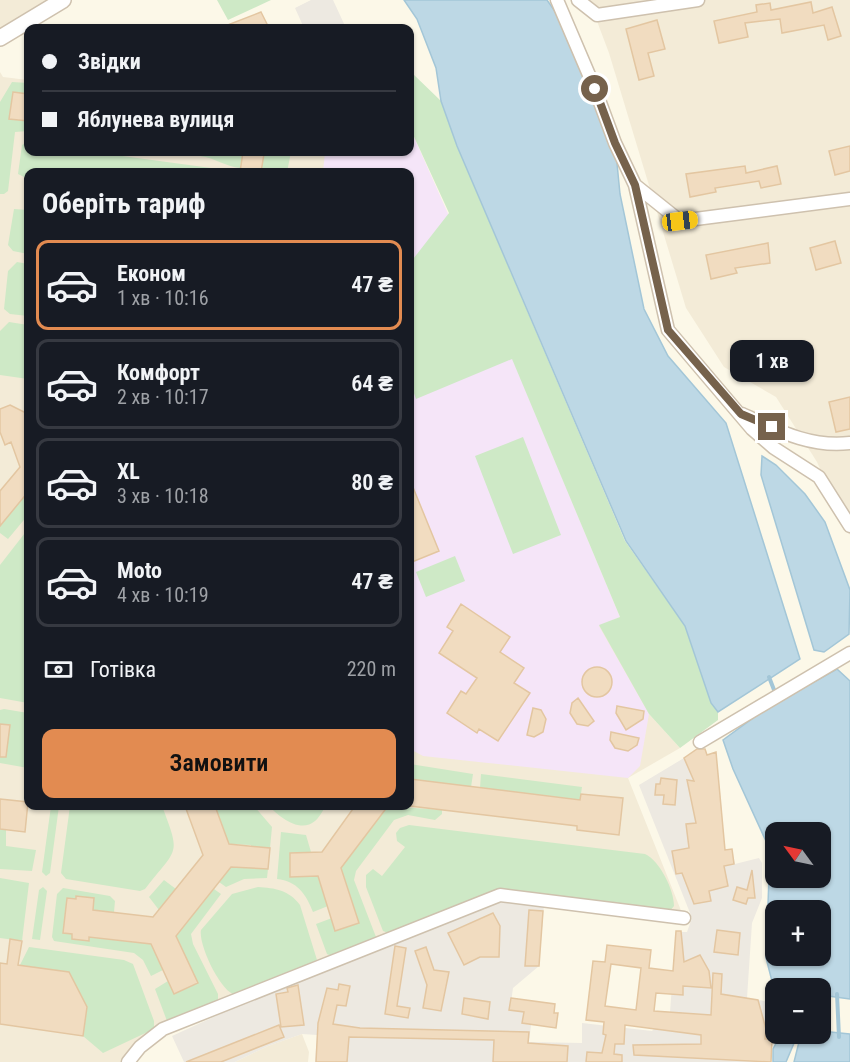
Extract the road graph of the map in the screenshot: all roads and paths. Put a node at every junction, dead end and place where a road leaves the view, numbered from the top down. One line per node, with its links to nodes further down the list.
1 (63, 0): 5 (street)
2 (557, 0): 6 (street)
3 (578, 0): 4 (street)
4 (698, 0)
5 (0, 38)
6 (635, 185): 7 (street); 8 (street)
7 (850, 199)
8 (741, 414): 9 (street); 10 (street)
9 (850, 443)
10 (850, 525)
11 (850, 653): 12 (street)
12 (700, 742)
13 (684, 918): 14 (street)
14 (128, 1062)

